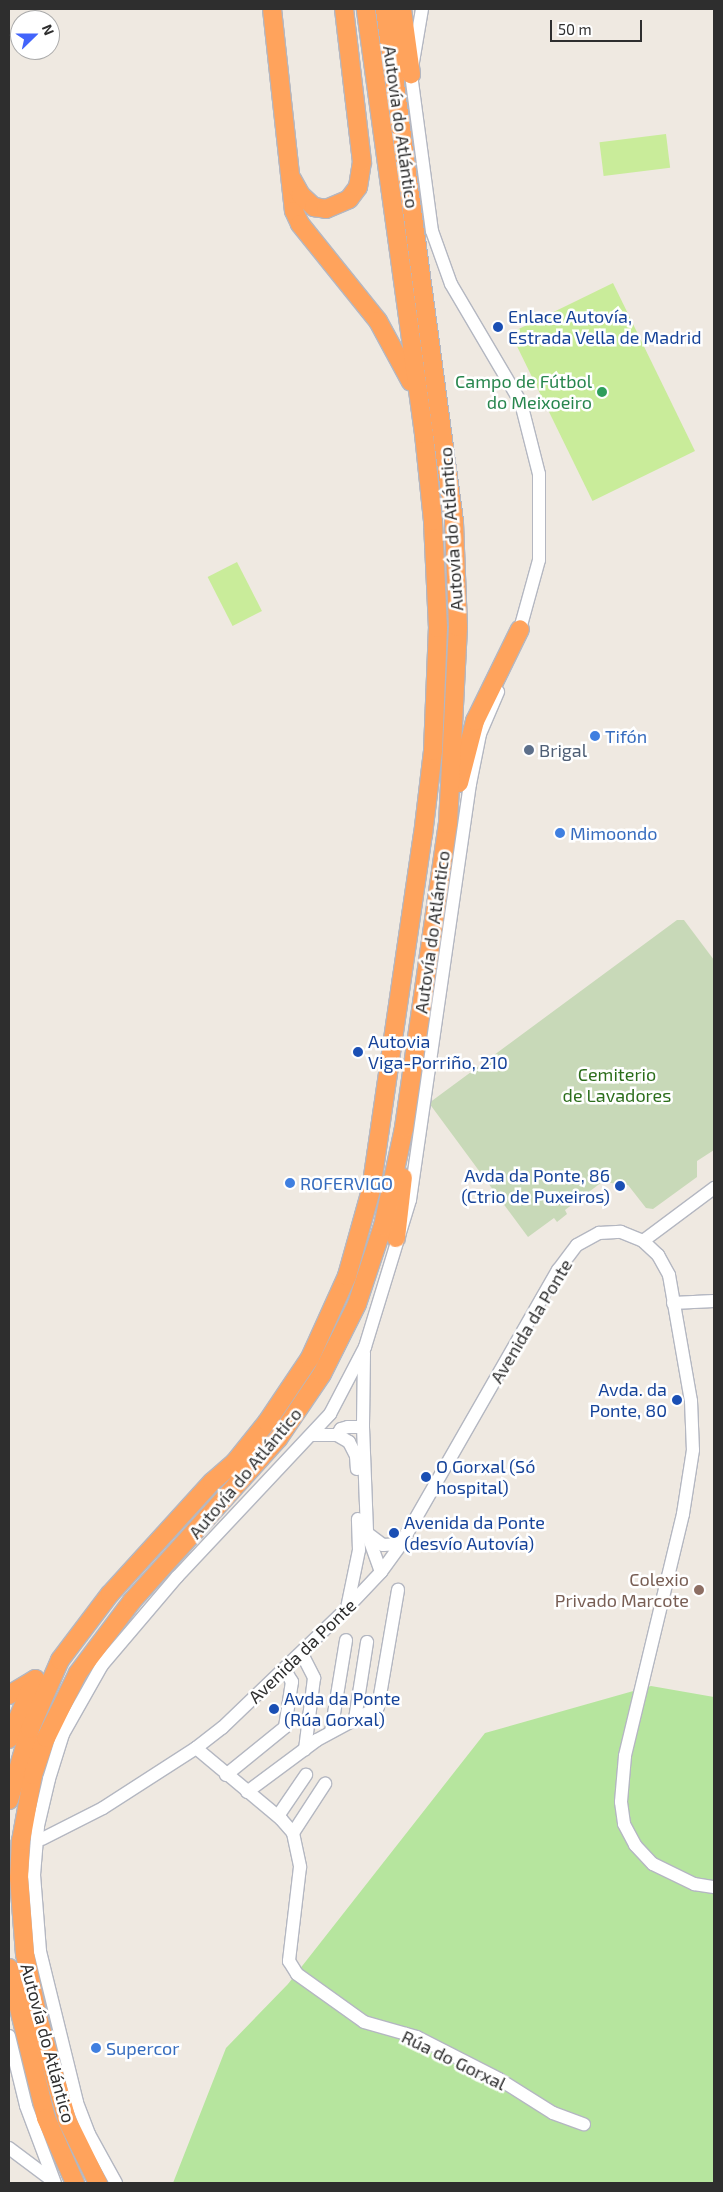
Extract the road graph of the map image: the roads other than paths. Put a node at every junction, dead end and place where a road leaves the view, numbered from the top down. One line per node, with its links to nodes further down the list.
1 (272, 9): 8 (highway)
2 (344, 9): 8 (highway)
3 (366, 9): 9 (highway, Autovía do Atlántico)
4 (385, 9): 11 (highway, Autovía do Atlántico)
5 (402, 9): 7 (highway)
6 (422, 9): 7 (street)
7 (411, 74): 10 (street)
8 (289, 174): 9 (highway)
9 (424, 434): 31 (highway, Autovía do Atlántico)
10 (520, 629): 11 (highway); 14 (street)
11 (448, 824): 12 (highway, Autovía do Atlántico)
12 (404, 1128): 14 (highway); 57 (highway, Autovía do Atlántico)
13 (714, 1188): 15 (street)
14 (396, 1238): 18 (street)
15 (643, 1240): 17 (street, Avenida da Ponte); 23 (street, Avenida da Ponte)
16 (714, 1301): 17 (street)
17 (674, 1303): 48 (street, Avenida da Ponte)
18 (365, 1347): 19 (street); 20 (street)
19 (363, 1427): 21 (street); 22 (street)
20 (312, 1435): 21 (street); 58 (street)
21 (337, 1435): 24 (street)
22 (367, 1533): 23 (street); 25 (street)
23 (401, 1544): 25 (street, Avenida da Ponte)
24 (360, 1550): 25 (street); 27 (street)
25 (381, 1572): 27 (street, Avenida da Ponte)
26 (398, 1590): 35 (street)
27 (347, 1608): 30 (street, Avenida da Ponte)
28 (346, 1640): 36 (street)
29 (367, 1642): 35 (street)
30 (302, 1654): 32 (street, Avenida da Ponte); 39 (street)
31 (60, 1660): 33 (highway); 44 (highway, Autovía do Atlántico)
32 (285, 1670): 38 (street, Avenida da Ponte); 40 (street)
33 (35, 1679): 34 (highway); 37 (highway)
34 (9, 1695)
35 (355, 1719): 36 (street)
36 (331, 1732): 39 (street)
37 (9, 1739)
38 (196, 1748): 40 (street, Rúa do Gorxal); 47 (street, Avenida da Ponte)
39 (305, 1749): 43 (street)
40 (226, 1775): 43 (street, Rúa do Gorxal)
41 (306, 1775): 45 (street)
42 (325, 1784): 46 (street)
43 (247, 1792): 45 (street, Rúa do Gorxal)
44 (9, 1800)
45 (278, 1816): 46 (street, Rúa do Gorxal)
46 (293, 1833): 51 (street, Rúa do Gorxal)
47 (42, 1839)
48 (714, 1887)
49 (9, 1968): 56 (highway, Autovía do Atlántico)
50 (9, 2036): 53 (street)
51 (584, 2124)
52 (9, 2148): 54 (street)
53 (41, 2152): 54 (street); 55 (street)
54 (27, 2161): 55 (street)
55 (55, 2183)
56 (75, 2183)
57 (98, 2183)
58 (116, 2183)

